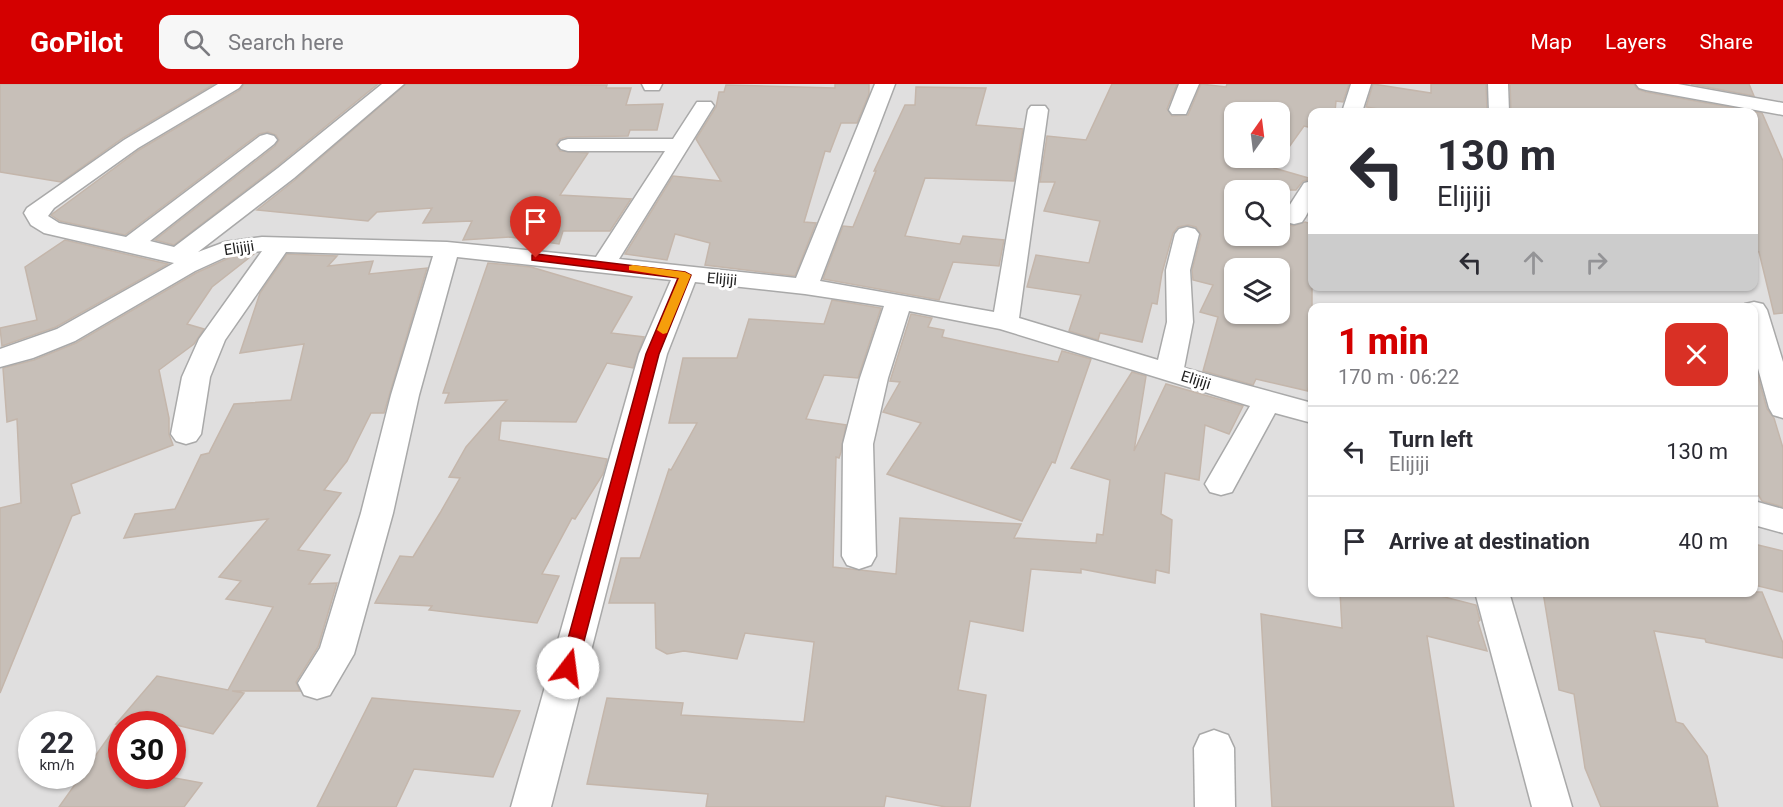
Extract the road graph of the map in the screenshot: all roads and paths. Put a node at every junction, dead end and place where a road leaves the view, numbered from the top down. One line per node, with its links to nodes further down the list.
1 (232, 84): 22 (street)
2 (394, 84): 25 (street)
3 (885, 84): 28 (street)
4 (1189, 84): 15 (street)
5 (1361, 84): 10 (street)
6 (1498, 84): 11 (street)
7 (1646, 84): 8 (street)
8 (1692, 93): 12 (street); 13 (street)
9 (704, 106): 18 (street)
10 (1353, 108)
11 (1499, 108)
12 (1696, 108)
13 (1783, 109)
14 (1038, 110): 30 (street)
15 (1179, 110)
16 (267, 140): 22 (street)
17 (568, 145): 18 (street)
18 (678, 146): 26 (street)
19 (1308, 194): 20 (street)
20 (1294, 217)
21 (1187, 234): 33 (street)
22 (131, 243): 25 (street)
23 (279, 245): 24 (street, Elijiji); 25 (street, Elijiji); 37 (street)
24 (447, 249): 26 (street, Elijiji); 43 (street)
25 (188, 257): 32 (street, Elijiji)
26 (604, 264): 27 (street, Elijiji)
27 (685, 275): 28 (street, Elijiji); 45 (street)
28 (804, 286): 29 (street, Elijiji)
29 (899, 301): 30 (street, Elijiji); 41 (street)
30 (1005, 322): 33 (street, Elijiji)
31 (1758, 326): 35 (street)
32 (0, 358)
33 (1169, 372): 34 (street, Elijiji)
34 (1267, 401): 36 (street, Elijiji); 38 (street)
35 (1783, 408)
36 (1308, 412)
37 (186, 434)
38 (1221, 484)
39 (1758, 514): 40 (street)
40 (1783, 521)
41 (859, 556)
42 (1493, 597): 47 (street)
43 (317, 683)
44 (1214, 747): 46 (street)
45 (531, 807)
46 (1215, 807)
47 (1552, 807)

